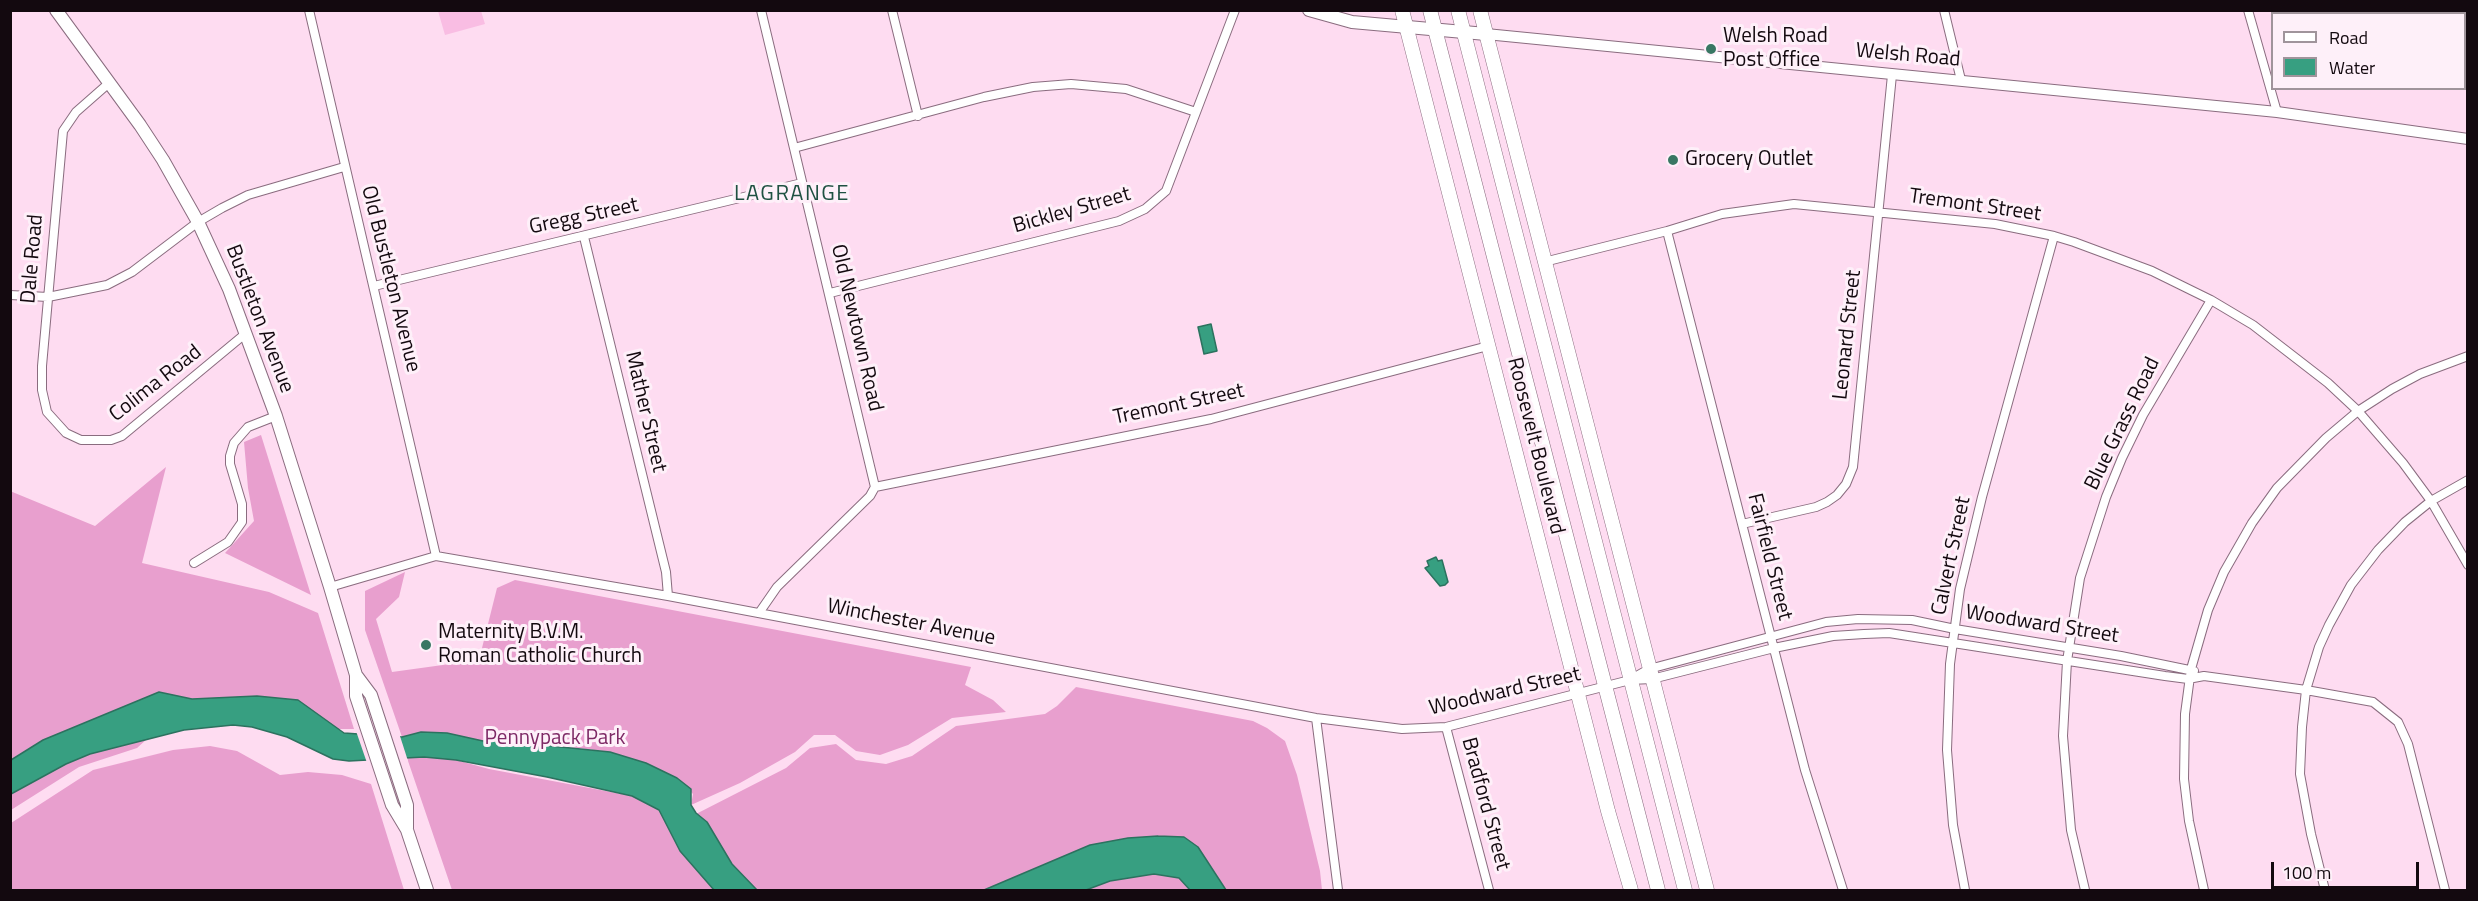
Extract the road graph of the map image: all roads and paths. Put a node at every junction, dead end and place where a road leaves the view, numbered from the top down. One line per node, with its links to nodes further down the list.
1 (56, 10): 19 (main road, Bustleton Avenue)
2 (309, 10): 27 (street, Old Bustleton Avenue)
3 (761, 10): 26 (street, Old Newtown Road)
4 (892, 10): 24 (street)
5 (1235, 10): 22 (street, Bickley Street)
6 (1309, 10): 13 (main road, Welsh Road)
7 (1402, 10): 13 (highway, Roosevelt Boulevard)
8 (1430, 10): 14 (highway, Roosevelt Boulevard)
9 (1458, 10): 15 (highway, Roosevelt Boulevard)
10 (1480, 10): 16 (highway)
11 (1944, 10): 18 (street)
12 (2251, 11): 20 (street)
13 (1406, 27): 14 (main road, Welsh Road); 41 (highway, Roosevelt Boulevard)
14 (1434, 29): 15 (main road, Welsh Road); 68 (highway, Roosevelt Boulevard)
15 (1463, 32): 16 (main road, Welsh Road); 67 (highway, Roosevelt Boulevard)
16 (1486, 34): 17 (street, Welsh Road); 34 (highway)
17 (1892, 75): 18 (street, Welsh Road); 29 (street, Leonard Street)
18 (1961, 80): 23 (street, Welsh Road)
19 (109, 83): 30 (main road, Bustleton Avenue); 38 (street, Dale Road)
20 (2271, 89)
21 (2271, 90): 23 (street)
22 (1196, 112): 24 (street); 36 (street, Bickley Street)
23 (2277, 112): 25 (street, Welsh Road)
24 (918, 116): 26 (street)
25 (2468, 139)
26 (794, 148): 28 (street, Old Newtown Road)
27 (345, 168): 30 (street); 35 (street, Old Bustleton Avenue)
28 (802, 183): 33 (street, Gregg Street); 36 (street, Old Newtown Road)
29 (1879, 211): 31 (street, Tremont Street); 32 (street, Tremont Street); 49 (street, Leonard Street)
30 (198, 222): 38 (street); 40 (main road, Bustleton Avenue)
31 (1666, 231): 34 (street, Tremont Street); 49 (street, Fairfield Street)
32 (2054, 236): 39 (street, Tremont Street); 56 (street, Calvert Street)
33 (584, 237): 35 (street, Gregg Street); 54 (street, Mather Street)
34 (1544, 262): 63 (highway)
35 (374, 286): 50 (street, Old Bustleton Avenue)
36 (830, 293): 47 (street, Old Newtown Road)
37 (10, 295): 38 (street)
38 (48, 297): 45 (street, Dale Road)
39 (2211, 300): 43 (street, Tremont Street); 59 (street, Blue Grass Road)
40 (245, 334): 44 (main road, Bustleton Avenue); 45 (street, Colima Road)
41 (1488, 346): 47 (street, Tremont Street); 70 (highway, Roosevelt Boulevard)
42 (2468, 356): 43 (street)
43 (2358, 411): 48 (street, Tremont Street); 62 (street)
44 (276, 416): 51 (street); 53 (main road, Bustleton Avenue)
45 (81, 440)
46 (2468, 480): 48 (street)
47 (876, 487): 55 (street)
48 (2431, 501): 52 (street, Tremont Street); 69 (street)
49 (1742, 524): 57 (street, Fairfield Street)
50 (436, 556): 53 (street, Winchester Avenue); 54 (street, Winchester Avenue)
51 (194, 563)
52 (2468, 565)
53 (330, 587): 64 (main road, Bustleton Avenue)
54 (668, 596): 55 (street, Winchester Avenue)
55 (759, 613): 71 (street, Winchester Avenue)
56 (1954, 629): 57 (street, Woodward Street); 58 (street, Calvert Street); 59 (street, Woodward Street)
57 (1771, 638): 60 (street, Fairfield Street); 63 (street, Woodward Street)
58 (1953, 643): 60 (street, Woodward Street); 61 (street, Woodward Street); 82 (street, Calvert Street)
59 (2069, 647): 61 (street, Blue Grass Road); 62 (street, Woodward Street)
60 (1774, 648): 63 (street, Woodward Street); 81 (street, Fairfield Street)
61 (2067, 661): 66 (street, Woodward Street); 83 (street, Blue Grass Road)
62 (2191, 669): 65 (street, Woodward Street); 66 (street)
63 (1650, 674): 67 (street, Woodward Street); 80 (highway)
64 (357, 675): 73 (main road, Bustleton Avenue); 73 (main road, Bustleton Avenue)
65 (2204, 676): 66 (street, Woodward Street); 69 (street, Woodward Street)
66 (2188, 679): 84 (street)
67 (1630, 680): 68 (street, Woodward Street); 79 (highway, Roosevelt Boulevard)
68 (1604, 687): 70 (street, Woodward Street); 78 (highway, Roosevelt Boulevard)
69 (2306, 690): 85 (street); 86 (street, Woodward Street)
70 (1577, 694): 72 (street, Woodward Street); 77 (highway, Roosevelt Boulevard)
71 (1316, 718): 72 (street, Woodward Street); 75 (street)
72 (1446, 727): 76 (street, Bradford Street)
73 (407, 830): 74 (main road, Bustleton Avenue)
74 (427, 891)
75 (1338, 891)
76 (1489, 891)
77 (1632, 891)
78 (1658, 891)
79 (1684, 891)
80 (1707, 891)
81 (1843, 891)
82 (1965, 891)
83 (2085, 891)
84 (2204, 891)
85 (2325, 891)
86 (2445, 891)

